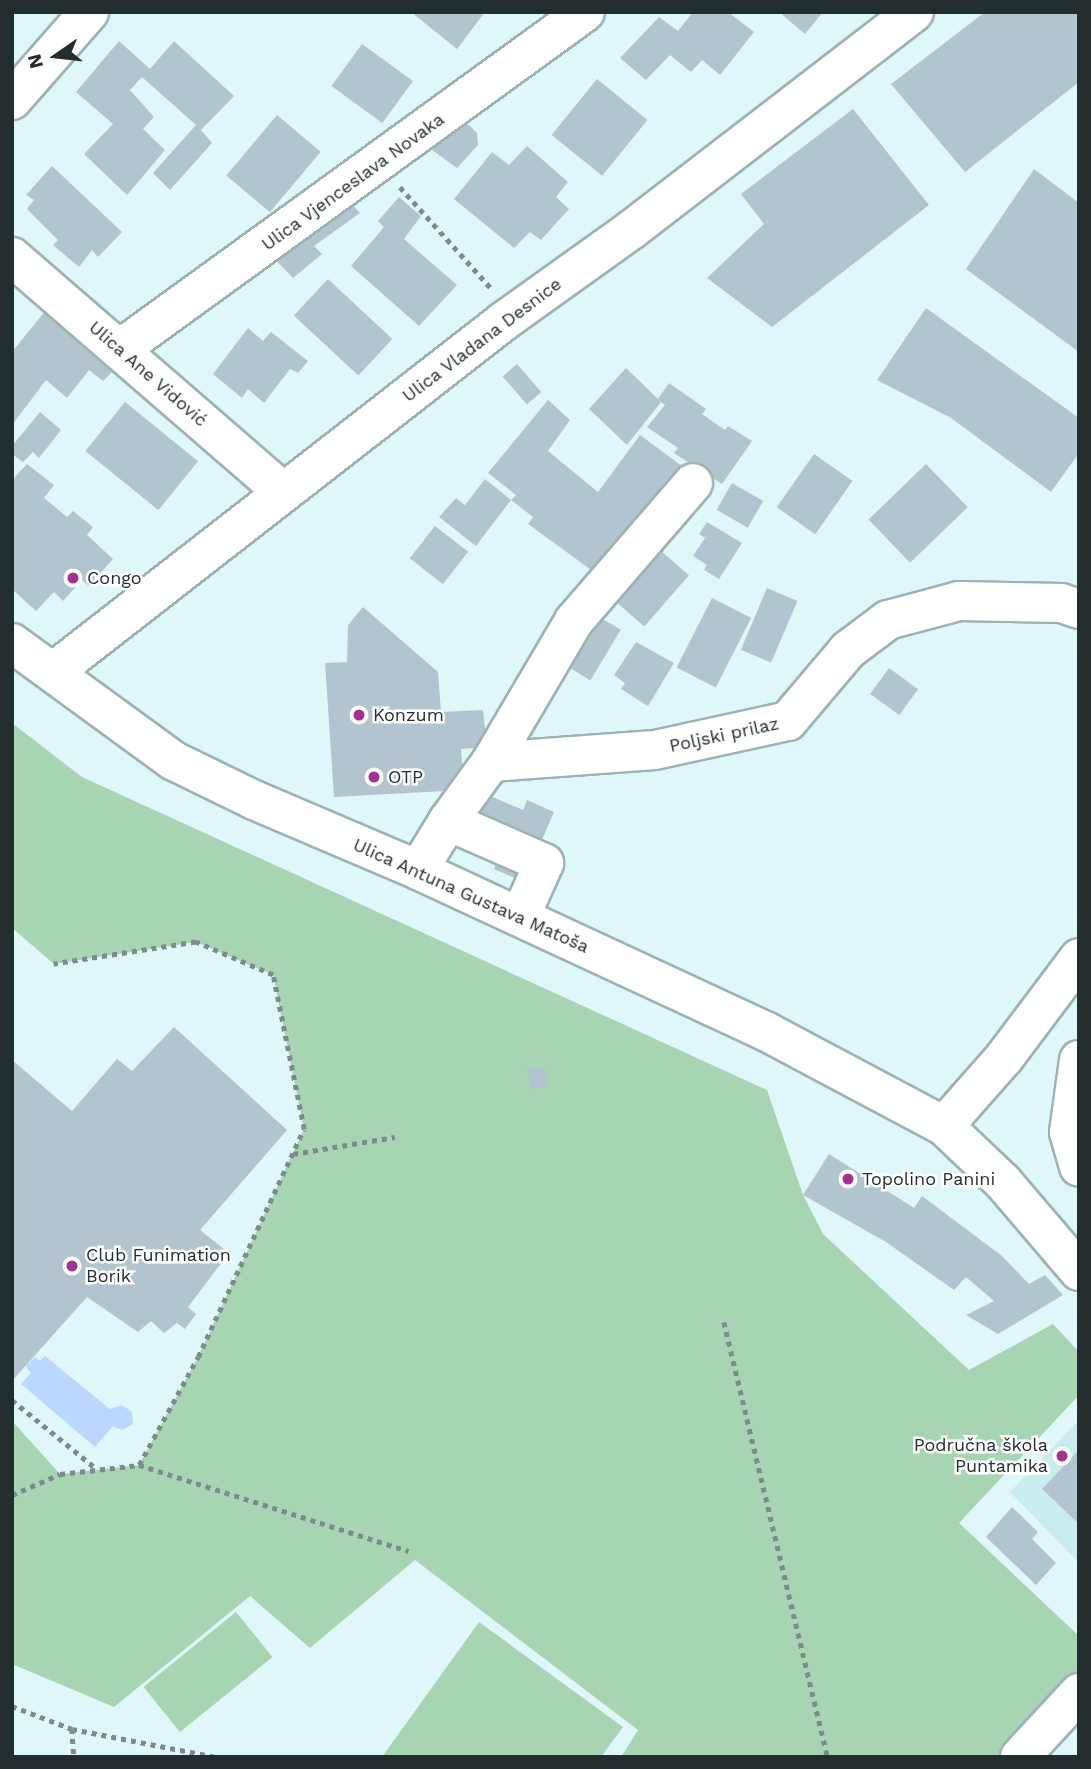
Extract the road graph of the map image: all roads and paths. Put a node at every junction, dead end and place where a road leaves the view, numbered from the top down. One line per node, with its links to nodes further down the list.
1 (89, 12): 4 (street)
2 (585, 12): 5 (street, Ulica Vjenceslava Novaka)
3 (914, 12): 7 (street, Ulica Vladana Desnice)
4 (12, 100)
5 (379, 164): 7 (path); 8 (street, Ulica Vjenceslava Novaka)
6 (12, 257): 8 (street, Ulica Ane Vidović)
7 (515, 314): 10 (street, Ulica Vladana Desnice)
8 (120, 349): 10 (street, Ulica Ane Vidović)
9 (693, 483): 14 (street)
10 (283, 492): 13 (street, Ulica Vladana Desnice)
11 (1079, 609): 14 (street, Poljski prilaz)
12 (12, 643): 13 (street, Ulica Antuna Gustava Matoša)
13 (53, 672): 16 (street, Ulica Antuna Gustava Matoša)
14 (491, 762): 15 (street)
15 (448, 821): 16 (street); 17 (street)
16 (418, 870): 17 (street, Ulica Antuna Gustava Matoša)
17 (520, 917): 21 (street, Ulica Antuna Gustava Matoša)
18 (1079, 958): 21 (street)
19 (54, 964): 23 (path)
20 (1079, 1060): 24 (street)
21 (944, 1126): 25 (street, Ulica Antuna Gustava Matoša)
22 (395, 1136): 23 (path)
23 (292, 1155): 28 (path)
24 (1079, 1167)
25 (1079, 1271)
26 (724, 1322): 37 (path)
27 (12, 1400): 29 (path)
28 (139, 1465): 29 (path); 31 (path)
29 (97, 1470): 30 (path)
30 (12, 1495)
31 (409, 1551)
32 (1079, 1693): 38 (street)
33 (12, 1706): 34 (path)
34 (72, 1729): 35 (path); 36 (path)
35 (74, 1757)
36 (216, 1757)
37 (828, 1757)
38 (1020, 1757)

